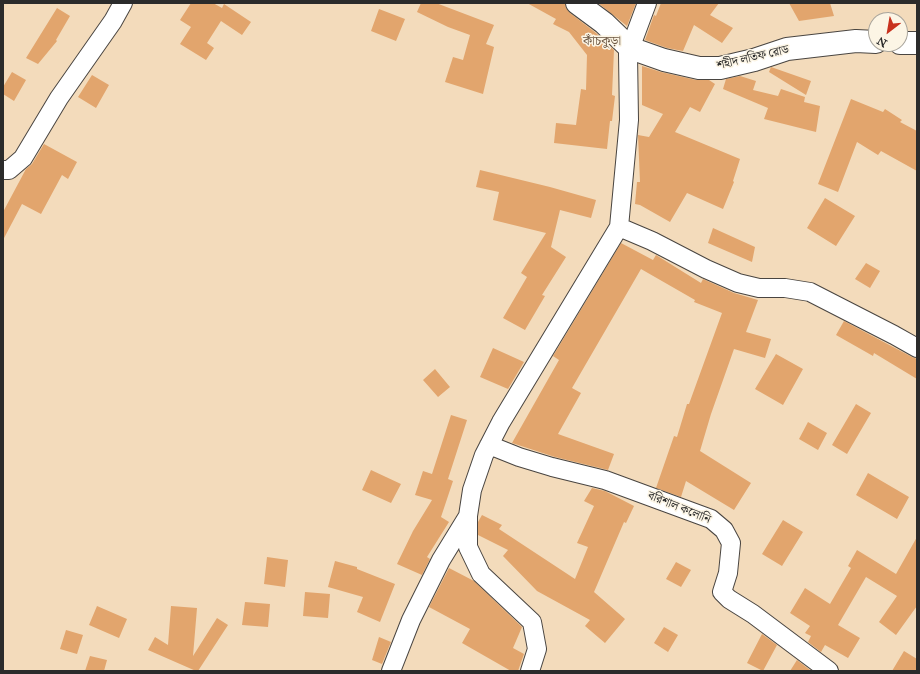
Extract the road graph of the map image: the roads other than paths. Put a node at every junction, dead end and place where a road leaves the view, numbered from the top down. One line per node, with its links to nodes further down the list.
1 (124, 3): 6 (street)
2 (577, 3): 5 (street, শহীদ লতিফ রোড)
3 (647, 3): 5 (street)
4 (868, 42): 5 (street, শহীদ লতিফ রোড)
5 (630, 48): 7 (street)
6 (3, 170)
7 (619, 228): 8 (street); 9 (street)
8 (917, 348)
9 (489, 445): 10 (street); 13 (street, বরিশাল কলোনি)
10 (468, 516): 11 (street); 12 (street)
11 (391, 671)
12 (530, 671)
13 (829, 671)

